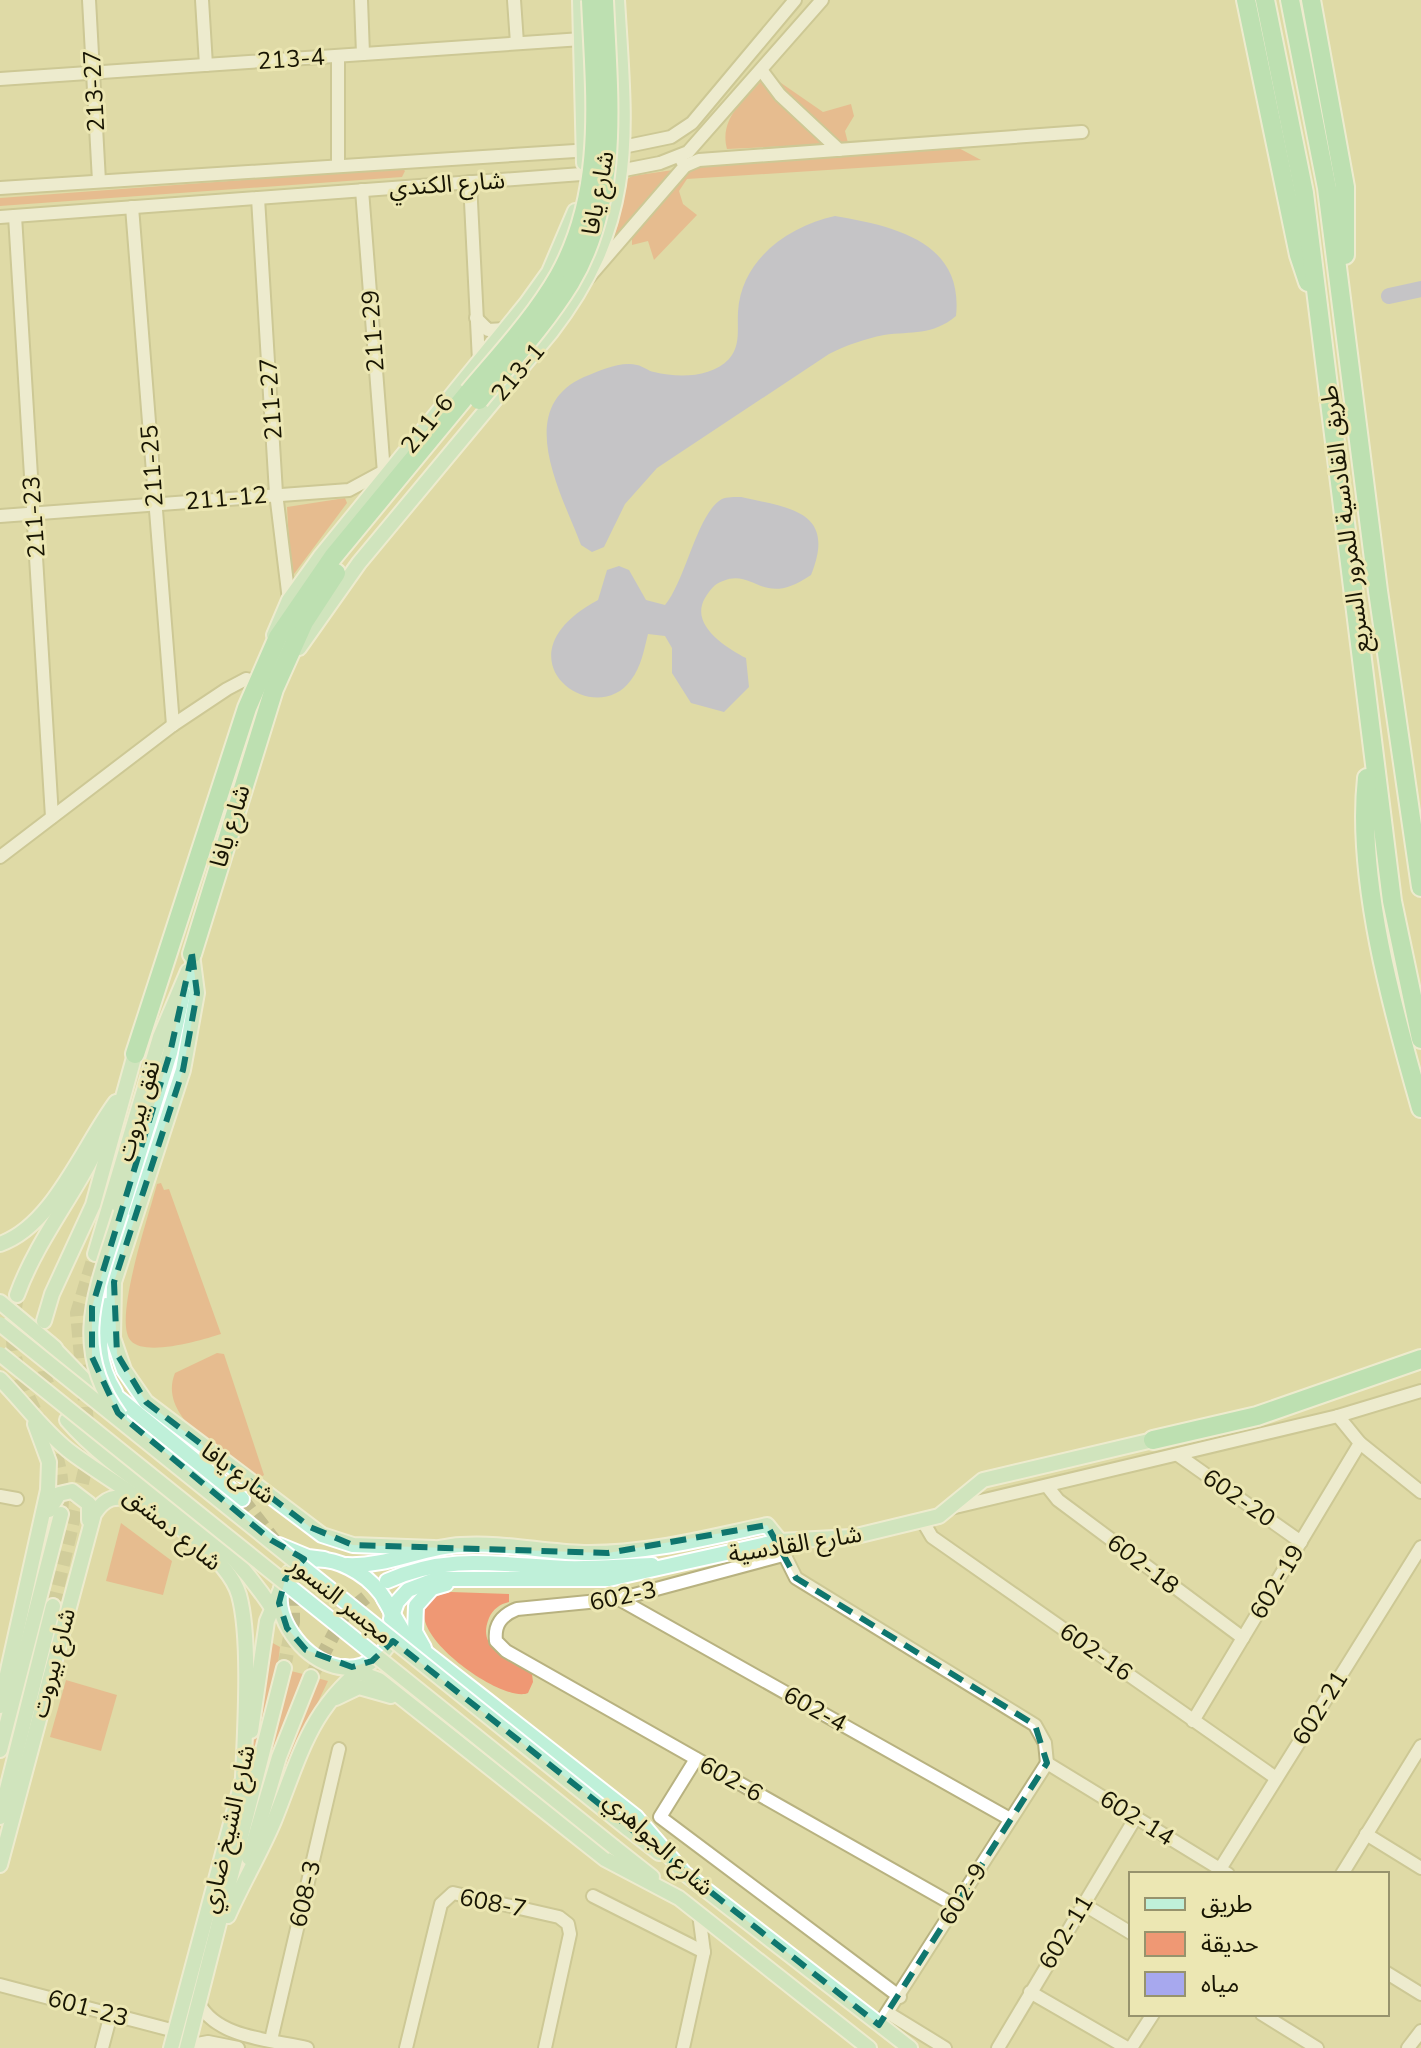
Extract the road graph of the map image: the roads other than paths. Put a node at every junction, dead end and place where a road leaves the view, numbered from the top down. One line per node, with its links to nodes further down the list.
1 (89, 0): 23 (street, 213-27)
2 (202, 0): 21 (street)
3 (361, 0): 19 (street)
4 (514, 0): 17 (street)
5 (580, 0): 16 (main road)
6 (591, 0): 53 (highway, شارع يافا, bridge)
7 (604, 0): 53 (highway, شارع يافا, bridge)
8 (617, 0): 28 (main road, 213-1)
9 (795, 0): 15 (street, شارع الكندي)
10 (822, 0): 18 (street, شارع الكندي)
11 (1246, 0): 50 (highway)
12 (1265, 0): 50 (highway, طريق القادسية للمرور السريع)
13 (1290, 0): 49 (highway, طريق القادسية للمرور السريع)
14 (1311, 0): 49 (highway)
15 (766, 35): 18 (street); 24 (street, شارع الكندي)
16 (582, 39): 17 (street, 213-4); 29 (main road)
17 (517, 43): 19 (street, 213-4)
18 (782, 47): 22 (street, شارع الكندي)
19 (363, 54): 20 (street, 213-4)
20 (338, 56): 21 (street, 213-4); 34 (street)
21 (206, 65): 23 (street, 213-4)
22 (762, 71): 26 (street, شارع الكندي); 30 (street)
23 (93, 73): 25 (street, 213-4); 37 (street, 213-27)
24 (731, 77): 26 (street); 28 (street, شارع الكندي)
25 (0, 79)
26 (746, 89): 33 (street, شارع الكندي)
27 (1082, 132): 30 (street)
28 (623, 148): 29 (street, شارع الكندي); 35 (main road, 213-1)
29 (585, 150): 31 (street, شارع الكندي); 36 (main road)
30 (839, 150): 33 (street)
31 (429, 159): 32 (street, شارع الكندي); 39 (street)
32 (405, 160): 34 (street, شارع الكندي); 40 (street)
33 (683, 161): 35 (street, شارع الكندي); 47 (street)
34 (338, 164): 37 (street, شارع الكندي)
35 (621, 171): 36 (street, شارع الكندي); 47 (main road, 213-1)
36 (583, 174): 38 (street, شارع الكندي); 51 (main road, 211-6)
37 (99, 181): 41 (street, شارع الكندي)
38 (470, 182): 39 (street, شارع الكندي); 48 (street)
39 (431, 185): 40 (street, شارع الكندي)
40 (405, 187): 42 (street, شارع الكندي)
41 (0, 188)
42 (362, 190): 43 (street, شارع الكندي); 55 (street, 211-29)
43 (258, 198): 44 (street, شارع الكندي); 56 (street, 211-27)
44 (132, 207): 45 (street, شارع الكندي); 57 (street, 211-25)
45 (15, 216): 46 (street, شارع الكندي); 58 (street, 211-23)
46 (0, 217)
47 (589, 277): 61 (main road, 213-1)
48 (476, 318): 51 (street); 52 (street)
49 (1344, 321): 66 (highway, طريق القادسية للمرور السريع)
50 (1322, 326): 63 (highway, طريق القادسية للمرور السريع)
51 (505, 329): 52 (main road, 211-6)
52 (479, 361): 54 (main road, 211-6)
53 (474, 396): 61 (highway, شارع يافا)
54 (396, 463): 55 (street, 211-12); 60 (main road, 211-6)
55 (384, 473): 56 (street, 211-12)
56 (276, 493): 57 (street, 211-12); 60 (street, 211-27)
57 (155, 503): 58 (street, 211-12); 62 (street, 211-25)
58 (33, 514): 59 (street, 211-12); 64 (street, 211-23)
59 (0, 516)
60 (289, 600): 61 (main road, 211-6)
61 (265, 680): 62 (street); 67 (highway, شارع يافا); 69 (highway, شارع يافا)
62 (173, 725): 64 (street)
63 (1374, 766): 68 (highway, طريق القادسية للمرور السريع); 71 (highway)
64 (52, 817): 65 (street)
65 (0, 857)
66 (1421, 887)
67 (190, 962): 73 (main road, نفق بيروت); 74 (main road, شارع يافا); 88 (main road, bridge)
68 (1421, 1039)
69 (135, 1054): 70 (main road, نفق بيروت); 77 (main road, شارع يافا)
70 (116, 1102): 72 (main road); 75 (main road, نفق بيروت)
71 (1421, 1108)
72 (0, 1244)
73 (95, 1254)
74 (114, 1282): 84 (main road); 106 (main road, شارع يافا)
75 (17, 1295)
76 (0, 1302): 79 (main road)
77 (44, 1321)
78 (0, 1324): 88 (main road, مجسر النسور, bridge)
79 (49, 1343): 84 (main road); 109 (main road)
80 (0, 1354): 151 (main road, مجسر النسور, bridge)
81 (1421, 1359): 89 (highway)
82 (0, 1379): 85 (main road, شارع دمشق)
83 (1421, 1391): 86 (street)
84 (118, 1397): 96 (main road)
85 (30, 1413): 97 (main road, شارع دمشق); 101 (main road, شارع بيروت)
86 (1338, 1416): 90 (street); 91 (street)
87 (67, 1420): 102 (main road)
88 (141, 1440): 148 (main road, مجسر النسور, bridge)
89 (1153, 1440): 98 (main road, شارع القادسية)
90 (1360, 1443): 93 (street); 103 (street, 602-19)
91 (1178, 1455): 92 (street); 103 (street, 602-20)
92 (1047, 1486): 98 (street); 122 (street, 602-18)
93 (1421, 1492)
94 (0, 1496): 95 (street)
95 (17, 1499)
96 (242, 1499)
97 (140, 1501): 102 (main road, شارع دمشق); 105 (main road, شارع بيروت)
98 (951, 1508): 100 (main road, شارع القادسية)
99 (61, 1514): 135 (main road)
100 (922, 1520): 107 (main road, شارع القادسية); 132 (street, 602-16)
101 (42, 1525): 105 (main road); 130 (main road, شارع بيروت)
102 (203, 1536): 108 (main road); 112 (main road); 116 (main road, شارع دمشق)
103 (1301, 1542): 122 (street, 602-19)
104 (1421, 1547): 139 (street, 602-21)
105 (84, 1548): 144 (main road, شارع بيروت)
106 (434, 1548): 107 (main road, شارع القادسية); 111 (main road, شارع القادسية)
107 (781, 1548): 110 (main road, شارع القادسية); 117 (street, 602-3); 137 (street)
108 (225, 1558): 112 (main road); 116 (main road)
109 (324, 1559): 111 (main road); 114 (main road)
110 (685, 1563): 113 (main road, شارع القادسية); 115 (main road)
111 (347, 1565): 120 (main road)
112 (249, 1577): 119 (main road); 124 (main road)
113 (473, 1579): 120 (main road, شارع القادسية); 125 (main road)
114 (285, 1580): 119 (main road, شارع الشيخ ضاري); 121 (main road)
115 (387, 1581)
116 (238, 1593): 138 (main road, شارع دمشق)
117 (619, 1599): 123 (street, 602-3); 142 (street, 602-4)
118 (53, 1606): 140 (main road)
119 (272, 1607): 121 (main road); 124 (main road, شارع الشيخ ضاري)
120 (389, 1609): 125 (main road, شارع الجواهري); 126 (main road)
121 (291, 1634): 126 (main road)
122 (1243, 1638): 132 (street, 602-19)
123 (506, 1651): 136 (street, 602-6)
124 (262, 1652): 138 (main road, شارع الشيخ ضاري)
125 (429, 1656): 129 (main road); 148 (main road, شارع الجواهري)
126 (359, 1666): 129 (main road, شارع الجواهري); 131 (main road, شارع الشيخ ضاري)
127 (284, 1668): 157 (main road, شارع الشيخ ضاري)
128 (311, 1677): 150 (main road)
129 (403, 1701): 131 (main road); 151 (main road, شارع الجواهري)
130 (0, 1706)
131 (323, 1708): 150 (main road, شارع الشيخ ضاري)
132 (1193, 1721): 139 (street, 602-16)
133 (1421, 1746): 143 (street)
134 (339, 1749): 170 (street, 608-3)
135 (0, 1750)
136 (696, 1759): 153 (street, 602-6); 162 (street)
137 (1047, 1763): 141 (street, 602-14); 142 (street, 602-9)
138 (243, 1778): 168 (main road, شارع الشيخ ضاري)
139 (1276, 1778): 146 (street, 602-21)
140 (0, 1817)
141 (1136, 1817): 146 (street, 602-14); 152 (street, 602-11)
142 (1010, 1819): 153 (street, 602-9)
143 (1366, 1834): 145 (street); 147 (street)
144 (0, 1865)
145 (1421, 1868)
146 (1224, 1872)
147 (1343, 1872)
148 (684, 1873): 167 (main road, شارع الجواهري)
149 (593, 1896): 156 (street)
150 (236, 1897): 157 (main road, شارع الشيخ ضاري)
151 (679, 1898): 154 (main road, شارع الجواهري)
152 (1083, 1904): 155 (street); 160 (street, 602-11)
153 (956, 1906): 162 (street, 602-9)
154 (699, 1914): 156 (street); 180 (main road, شارع الجواهري)
155 (1129, 1932)
156 (704, 1952): 179 (street)
157 (210, 1961): 163 (main road, شارع الشيخ ضاري)
158 (1389, 1974): 161 (street)
159 (0, 1985): 164 (street, 601-23)
160 (1030, 1992): 183 (street, 602-11); 184 (street)
161 (1421, 1994)
162 (900, 1997): 167 (street, 602-9)
163 (199, 2003): 170 (street); 172 (main road, شارع الشيخ ضاري)
164 (111, 2014): 168 (street, 601-23); 174 (street)
165 (1152, 2016): 184 (street)
166 (1265, 2016): 185 (street)
167 (884, 2019): 181 (main road, شارع الجواهري); 182 (street)
168 (175, 2031): 175 (main road, شارع الشيخ ضاري)
169 (1421, 2031): 186 (street)
170 (271, 2040): 173 (street)
171 (215, 2046): 172 (street); 176 (street)
172 (187, 2047)
173 (298, 2047)
174 (102, 2048)
175 (171, 2048)
176 (238, 2048)
177 (406, 2048): 178 (street, 608-7)
178 (545, 2048)
179 (683, 2048)
180 (869, 2048)
181 (910, 2048)
182 (945, 2048)
183 (998, 2048)
184 (1129, 2048)
185 (1317, 2048)
186 (1408, 2048)

